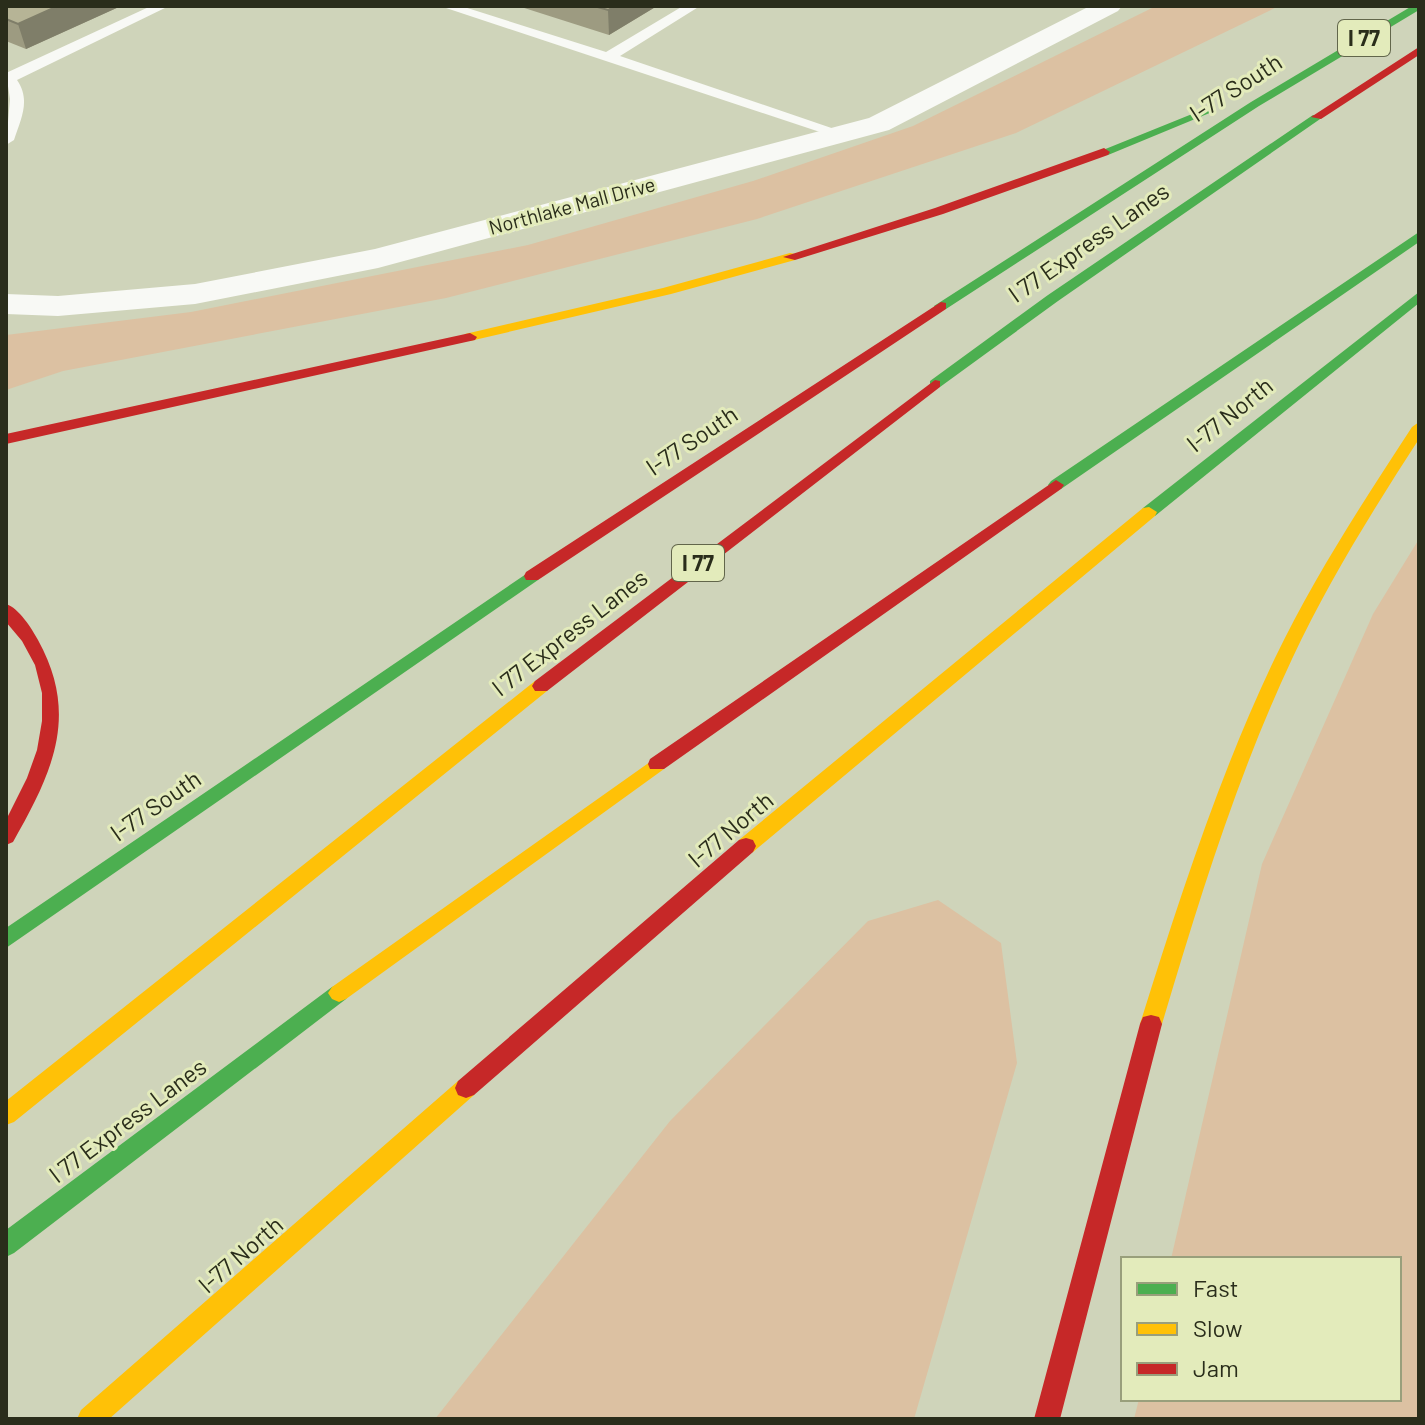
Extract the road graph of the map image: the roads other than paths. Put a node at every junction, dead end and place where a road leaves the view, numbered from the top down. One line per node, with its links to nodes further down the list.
1 (162, 6): 9 (lane)
2 (447, 6): 7 (lane)
3 (693, 6): 7 (lane)
4 (1109, 6): 10 (street, Northlake Mall Drive)
5 (1419, 6): 8 (highway, I-77 South / I 77)
6 (1419, 50): 20 (highway, I 77 Express Lanes / I 77)
7 (608, 57): 10 (lane)
8 (1308, 70): 16 (highway); 19 (highway, I-77 South / I 77)
9 (7, 78): 11 (lane)
10 (841, 134): 14 (street, Northlake Mall Drive)
11 (6, 140)
12 (1419, 236): 21 (highway, I 77 Express Lanes)
13 (1419, 296): 22 (highway, I-77 North)
14 (6, 304)
15 (1419, 427): 23 (highway)
16 (6, 439)
17 (6, 610): 18 (highway)
18 (6, 837)
19 (6, 939)
20 (6, 1115)
21 (6, 1245)
22 (90, 1419)
23 (1047, 1419)

